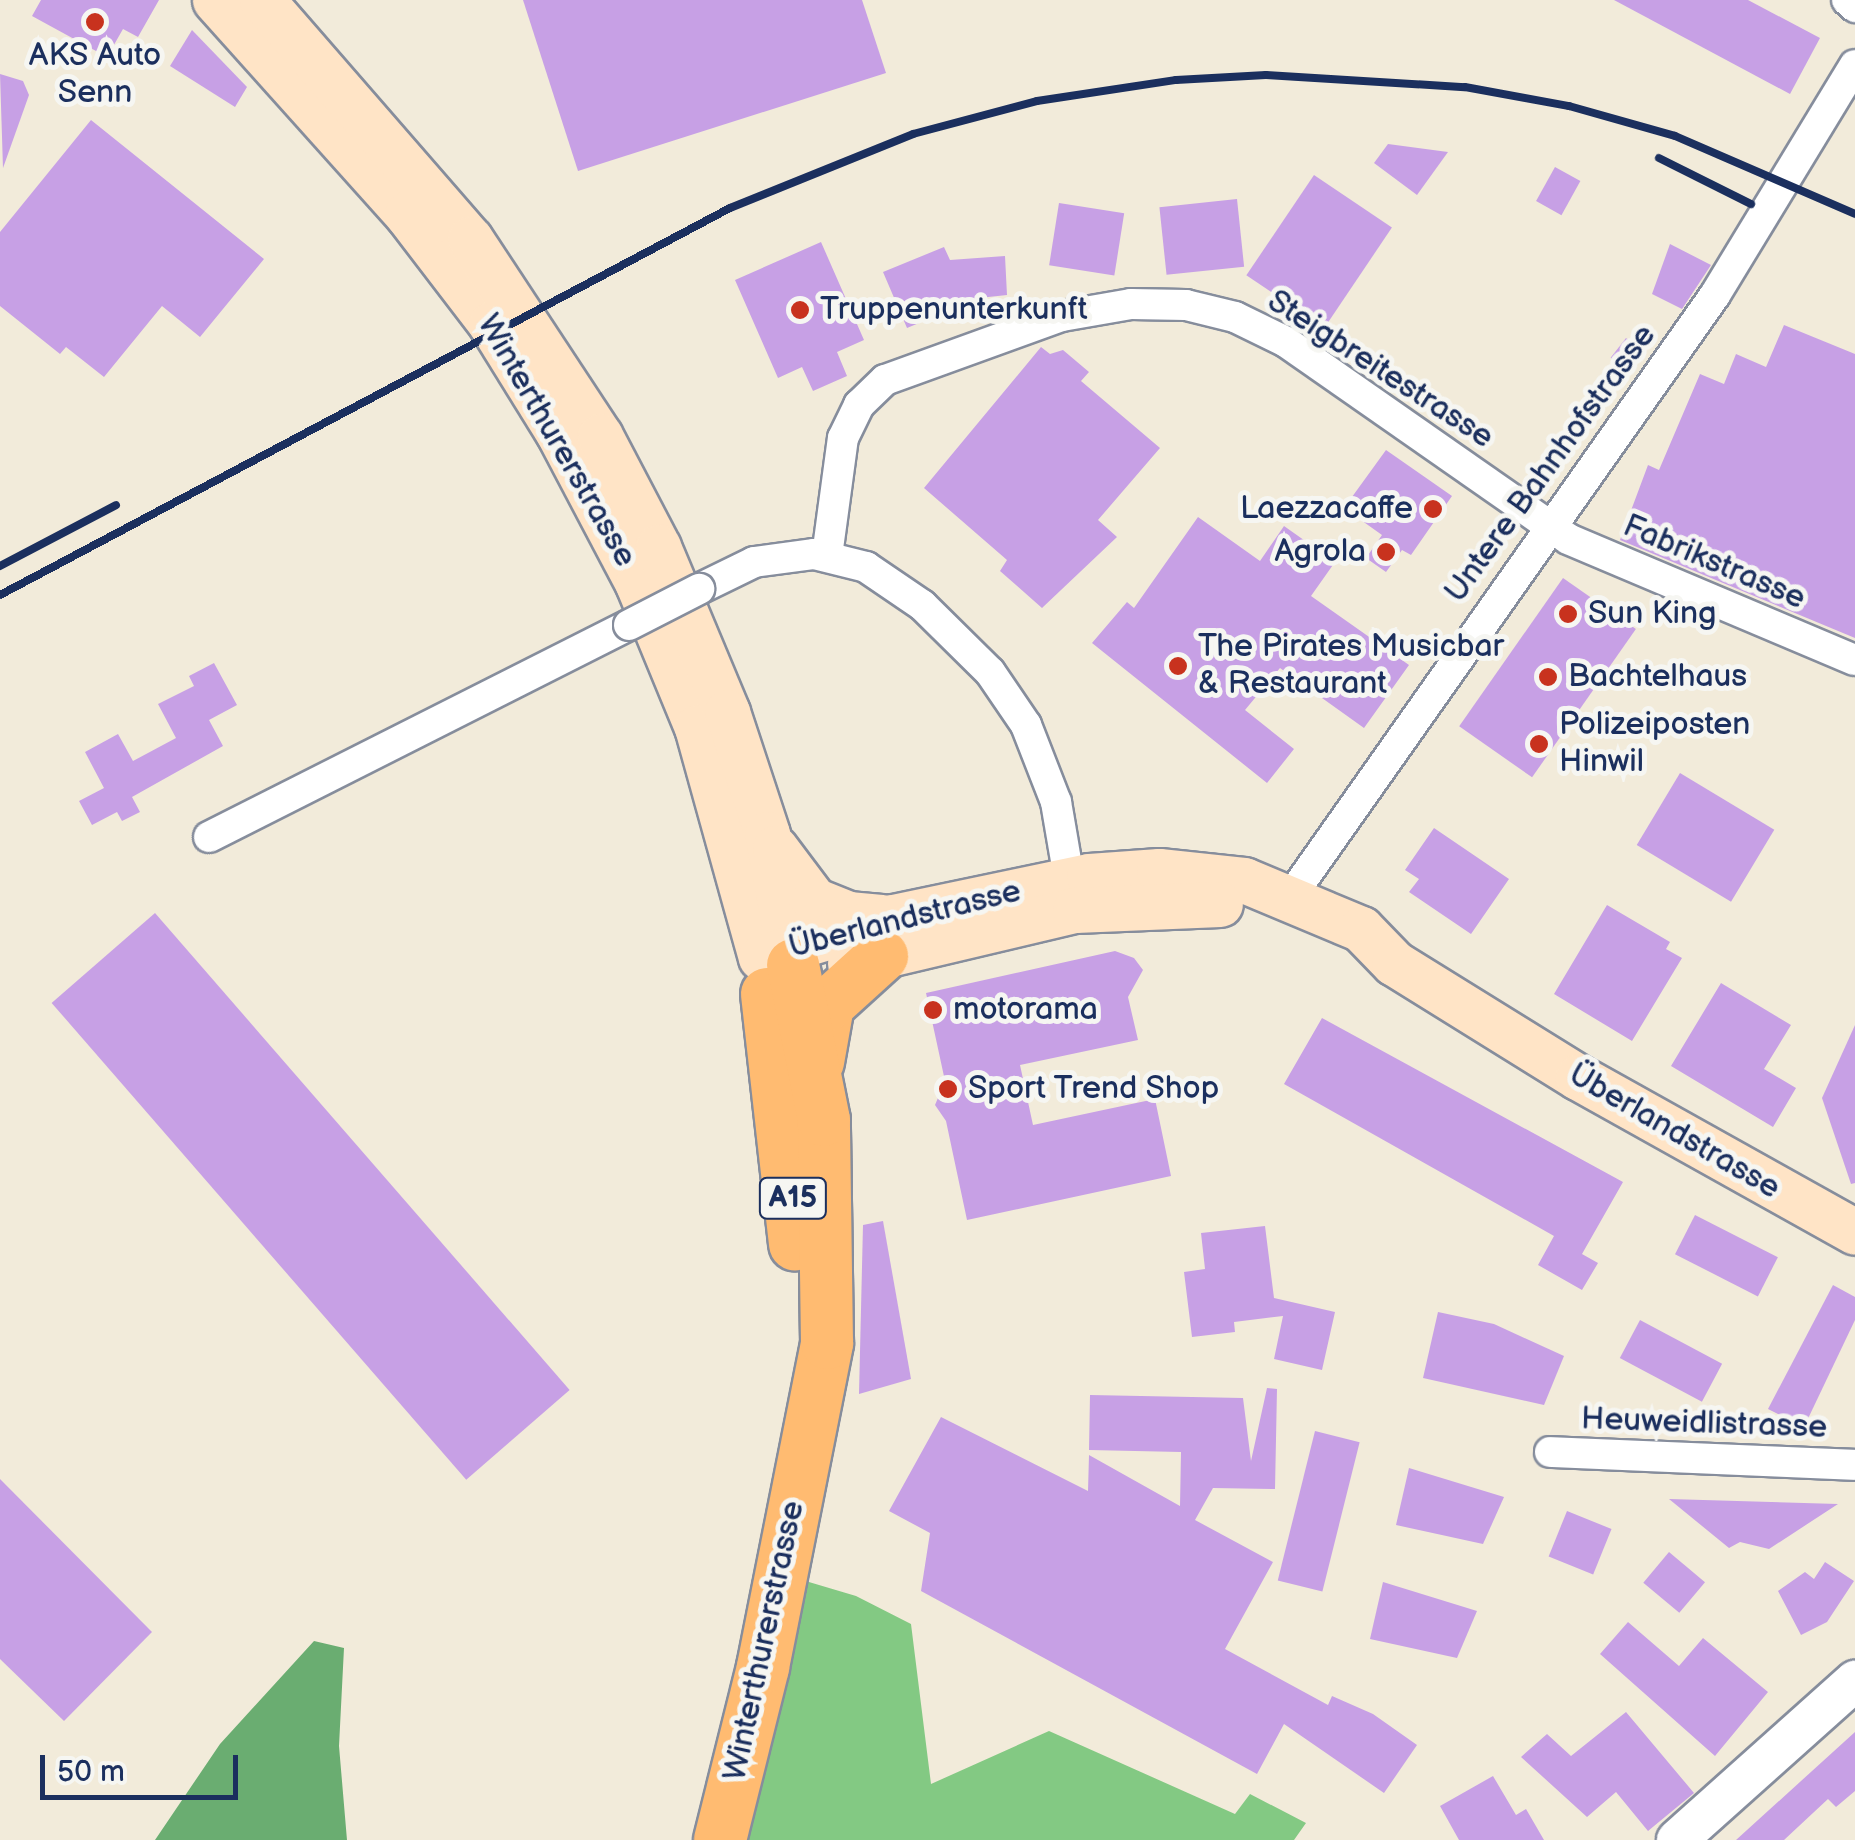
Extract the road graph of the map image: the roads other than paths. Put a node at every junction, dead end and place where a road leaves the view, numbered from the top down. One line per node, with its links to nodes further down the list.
1 (215, 0): 14 (main road, Winterthurerstrasse)
2 (262, 0): 9 (main road, Winterthurerstrasse)
3 (1847, 0): 4 (street)
4 (1855, 7)
5 (1855, 66): 6 (street, Untere Bahnhofstrasse)
6 (1548, 526): 7 (street, Steigbreitestrasse); 8 (street, Fabrikstrasse); 12 (street, Untere Bahnhofstrasse)
7 (828, 556): 10 (street, bridge); 11 (street)
8 (1855, 660)
9 (767, 834): 13 (main road); 14 (main road, Winterthurerstrasse)
10 (210, 836)
11 (1072, 895): 12 (main road, Überlandstrasse); 13 (main road, Überlandstrasse); 15 (main road, Überlandstrasse)
12 (1291, 896): 15 (main road, Überlandstrasse)
13 (887, 937): 14 (main road, Überlandstrasse); 16 (highway)
14 (781, 957): 16 (highway, A15); 18 (highway, A15)
15 (1394, 962): 17 (main road, Überlandstrasse)
16 (818, 1068): 18 (highway, A15)
17 (1855, 1232)
18 (804, 1440): 22 (highway, Winterthurerstrasse / A15)
19 (1550, 1452): 20 (street, Heuweidlistrasse)
20 (1855, 1465)
21 (1855, 1680): 23 (street)
22 (720, 1840)
23 (1677, 1840)

